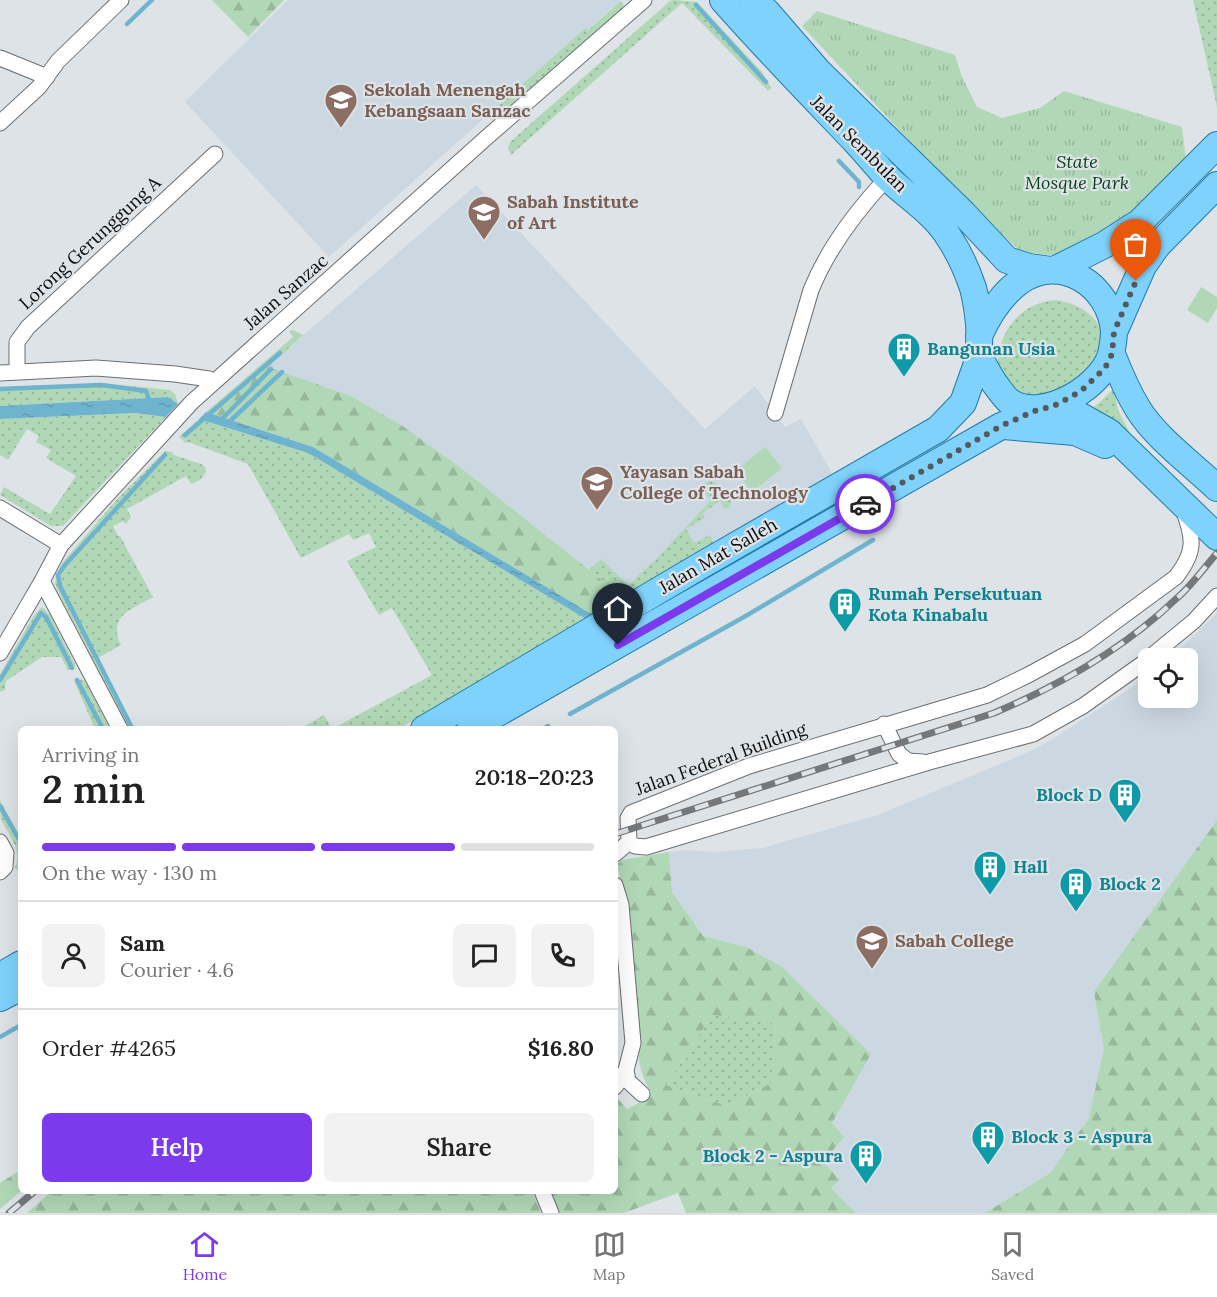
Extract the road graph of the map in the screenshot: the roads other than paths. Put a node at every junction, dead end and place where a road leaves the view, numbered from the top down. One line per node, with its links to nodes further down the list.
1 (121, 0): 6 (street)
2 (644, 0): 19 (street, Jalan Sanzac)
3 (723, 0): 10 (main road, Jalan Sembulan)
4 (754, 0): 12 (main road, Jalan Sembulan)
5 (0, 58): 6 (street)
6 (47, 77): 7 (street)
7 (0, 123)
8 (1217, 145): 13 (main road)
9 (215, 154): 17 (street, Lorong Gerunggung A)
10 (888, 177): 12 (main road); 16 (main road, Jalan Sembulan); 21 (street)
11 (1217, 185): 15 (main road)
12 (956, 207): 13 (main road); 14 (main road, Jalan Sembulan)
13 (1104, 245): 14 (main road)
14 (1054, 270): 15 (main road); 16 (main road)
15 (1113, 343): 20 (main road); 24 (main road)
16 (980, 345): 20 (main road); 36 (main road, Jalan Mat Salleh)
17 (17, 372): 18 (street); 19 (street)
18 (0, 373)
19 (214, 382): 28 (street, Jalan Sanzac)
20 (1045, 408): 22 (main road, Jalan Mat Salleh); 23 (main road)
21 (776, 413)
22 (1001, 426): 23 (main road); 37 (main road, Jalan Mat Salleh)
23 (1158, 479): 25 (main road)
24 (1217, 488)
25 (1180, 499): 27 (main road); 34 (street, Jalan Federal Building)
26 (0, 508): 28 (street)
27 (1217, 537)
28 (61, 545): 29 (street, Jalan Sanzac)
29 (42, 581): 32 (street, Jalan Sanzac); 35 (street)
30 (1217, 596): 31 (street)
31 (1162, 648)
32 (0, 653)
33 (1138, 667): 38 (street)
34 (884, 724): 38 (street); 40 (street, Jalan Federal Building)
35 (118, 726)
36 (429, 726)
37 (475, 726)
38 (929, 762): 40 (street)
39 (0, 842): 42 (street)
40 (628, 842): 41 (street)
41 (618, 851)
42 (0, 872)
43 (618, 895): 48 (street)
44 (18, 966): 45 (main road)
45 (0, 976)
46 (18, 989): 47 (main road)
47 (0, 998)
48 (626, 1070): 49 (street); 50 (street)
49 (618, 1082)
50 (642, 1094)
51 (543, 1194): 52 (street)
52 (551, 1213)

